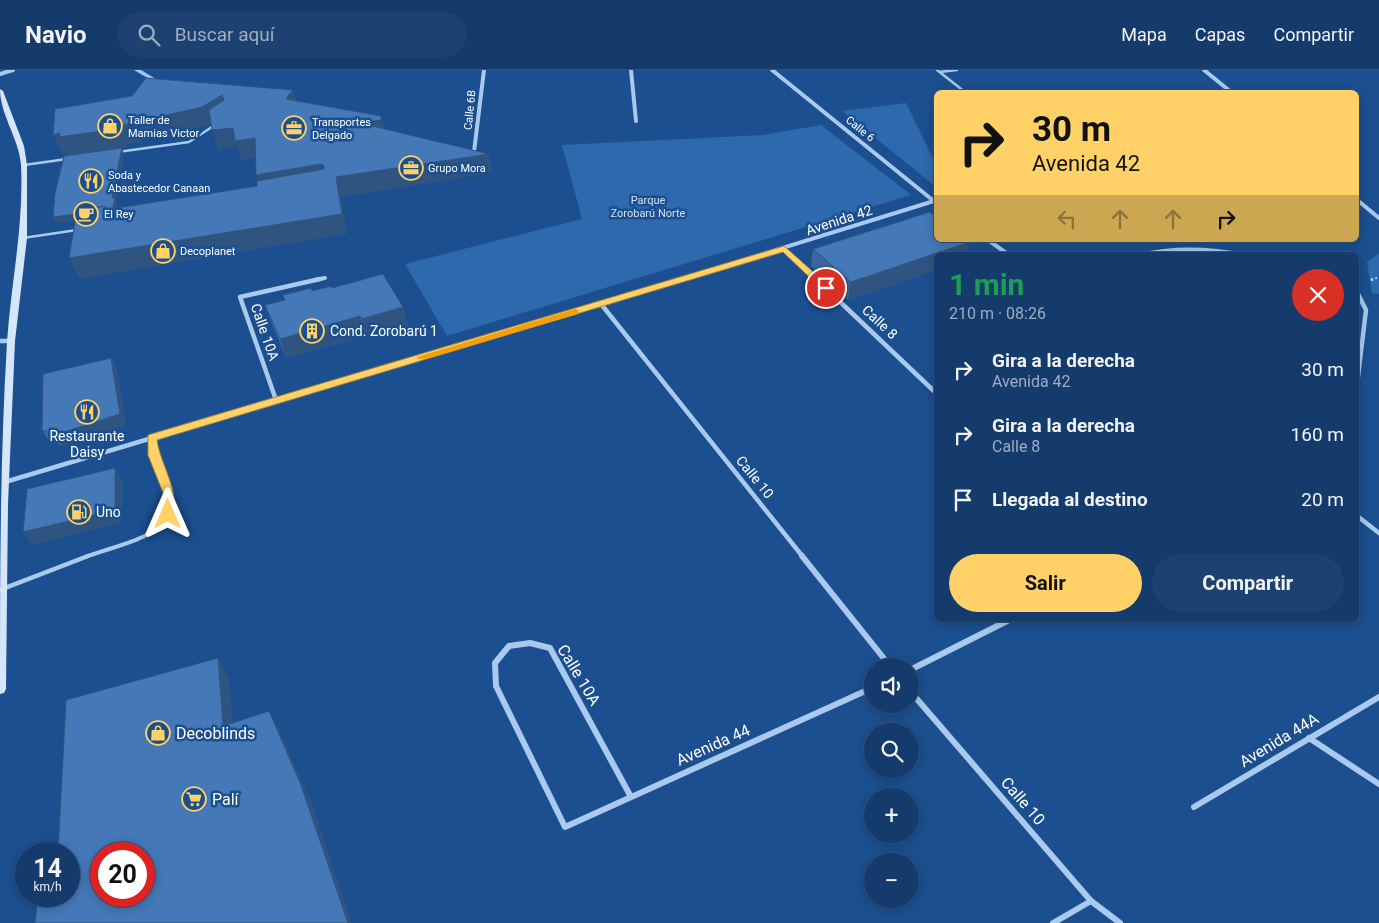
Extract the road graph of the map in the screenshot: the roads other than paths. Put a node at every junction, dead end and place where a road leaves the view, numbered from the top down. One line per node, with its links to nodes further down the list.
1 (13, 70): 8 (street)
2 (484, 70): 15 (street, Calle 6B)
3 (630, 70): 12 (street)
4 (772, 70): 18 (street, Calle 6)
5 (957, 70): 7 (lane)
6 (1204, 70): 10 (street)
7 (938, 71): 9 (lane)
8 (0, 74)
9 (962, 90)
10 (1229, 90)
11 (0, 92): 17 (main road)
12 (636, 121)
13 (220, 122): 14 (lane)
14 (115, 152)
15 (474, 152)
16 (70, 158): 17 (lane)
17 (24, 165): 23 (main road)
18 (934, 201)
19 (1359, 201): 21 (street)
20 (934, 202): 25 (street, Avenida 42)
21 (1379, 218)
22 (84, 229): 23 (lane)
23 (23, 238): 33 (main road)
24 (991, 242): 26 (street)
25 (784, 249): 31 (street, Avenida 42); 35 (street, Calle 8)
26 (1006, 252)
27 (1150, 252): 28 (street)
28 (1232, 252)
29 (325, 278): 36 (street, Calle 10A)
30 (1359, 296): 34 (street)
31 (601, 304): 36 (street, Avenida 42); 43 (street, Calle 10)
32 (0, 341): 33 (street)
33 (11, 341): 38 (main road)
34 (1359, 368)
35 (934, 391)
36 (276, 400): 37 (street, Avenida 42)
37 (152, 438): 38 (street, Avenida 42); 41 (lane)
38 (5, 482): 41 (main road)
39 (1359, 517): 40 (street)
40 (1379, 533)
41 (1, 589): 45 (main road)
42 (1005, 622): 44 (street)
43 (884, 658)
44 (919, 665)
45 (0, 689)
46 (864, 692): 51 (street, Avenida 44)
47 (1379, 697): 49 (street, Avenida 44A)
48 (919, 701): 54 (street, Calle 10)
49 (1308, 738): 50 (street); 52 (street, Avenida 44A)
50 (1379, 784)
51 (631, 797): 53 (street, Avenida 44); 53 (street, Calle 10A)
52 (1194, 807)
53 (566, 827)
54 (1091, 902): 55 (street); 56 (street, Calle 10)
55 (1053, 923)
56 (1120, 923)

